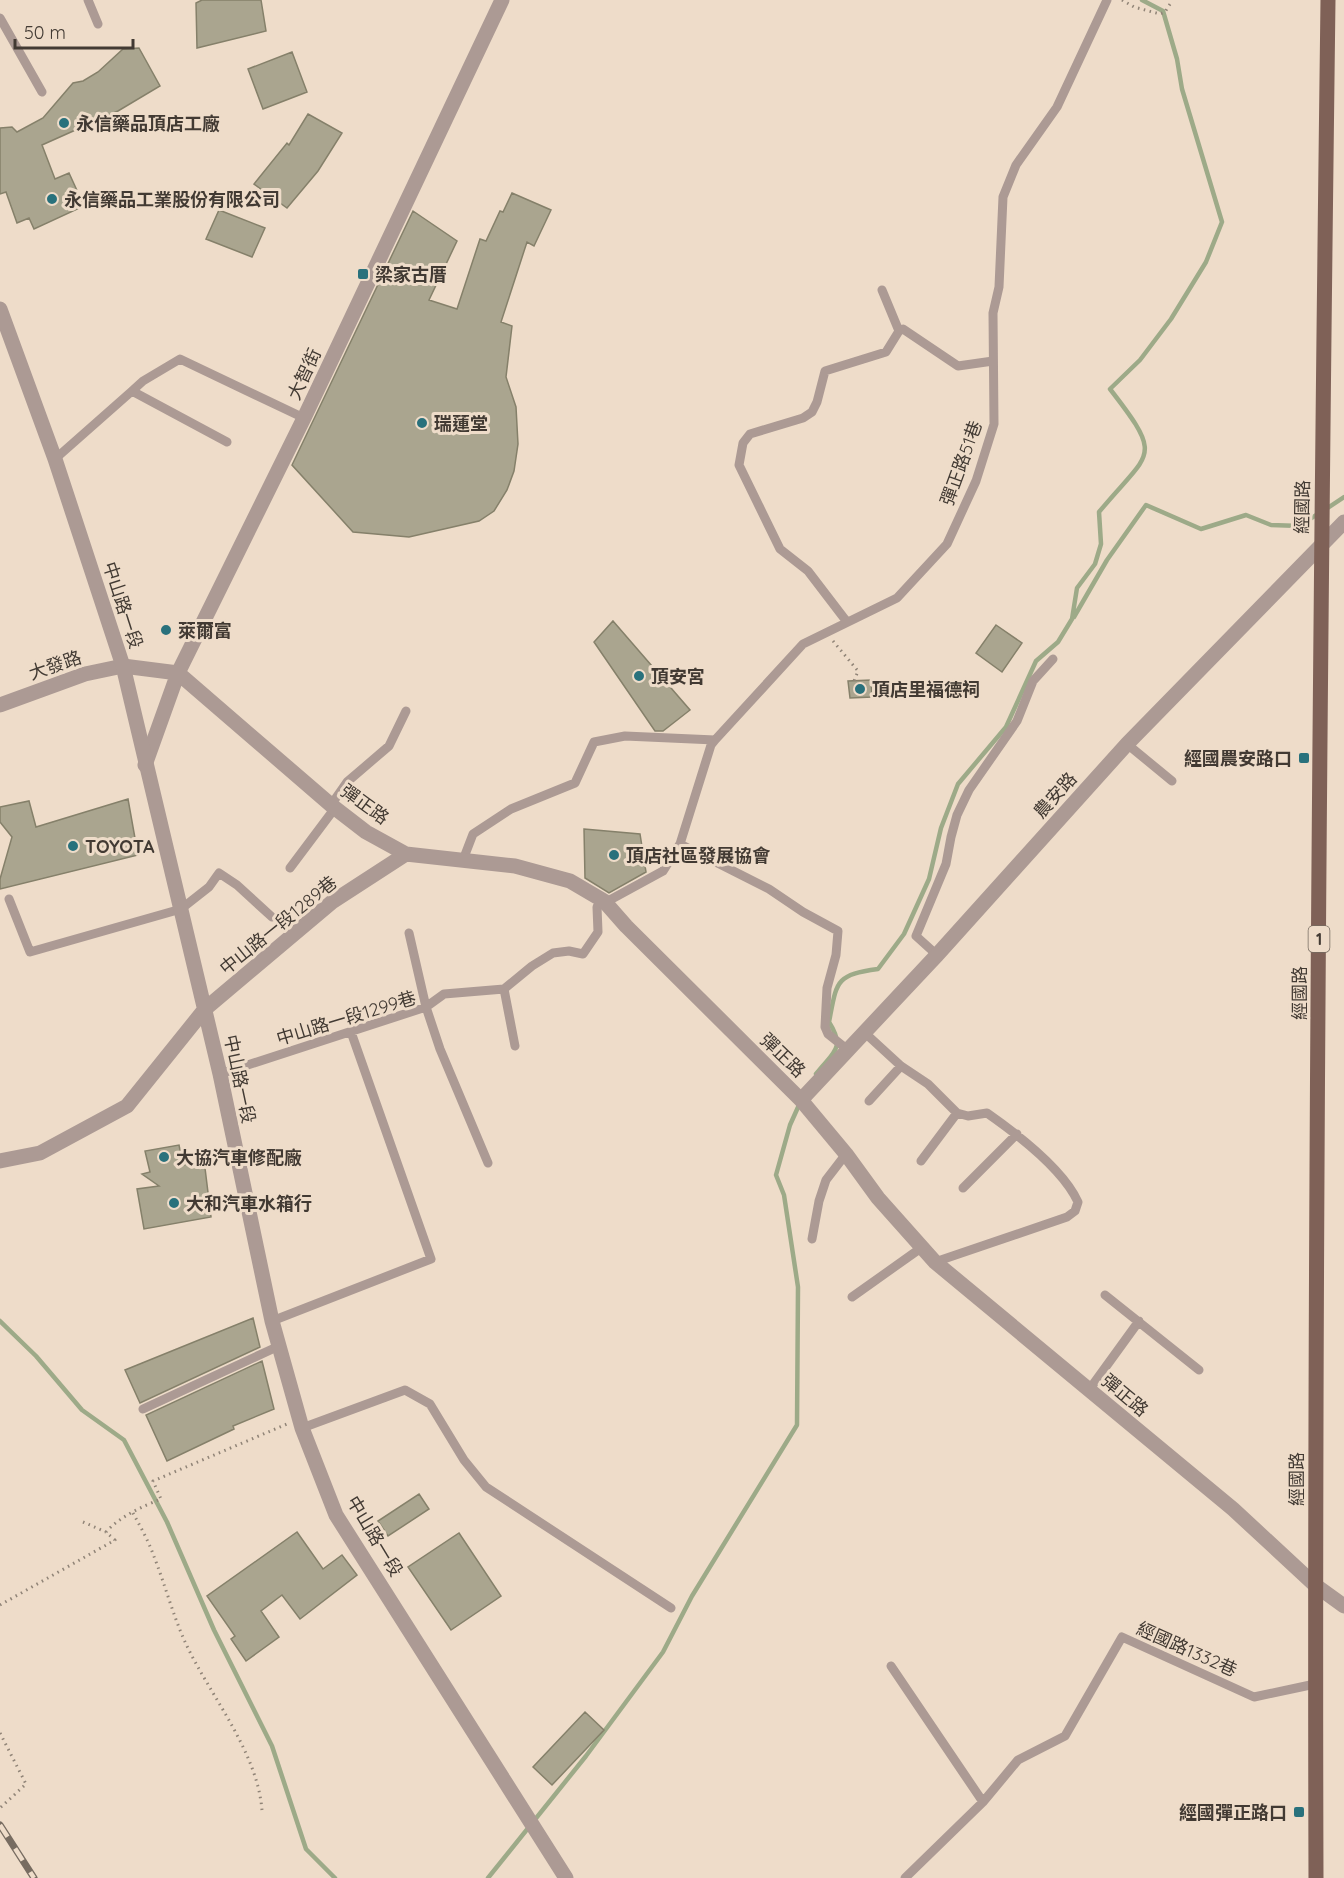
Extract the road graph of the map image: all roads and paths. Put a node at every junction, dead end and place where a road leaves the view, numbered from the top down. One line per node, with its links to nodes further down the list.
1 (88, 0): 8 (lane)
2 (502, 0): 15 (street, 大智街)
3 (1107, 0): 13 (lane, 彈正路51巷)
4 (1122, 0): 6 (path)
5 (1328, 0): 19 (main road, 經國路 / 1)
6 (1172, 1)
7 (0, 18): 9 (lane)
8 (98, 24)
9 (42, 92)
10 (882, 290): 12 (lane)
11 (0, 309): 17 (street, 中山路一段)
12 (899, 331): 13 (lane); 20 (lane)
13 (993, 361): 20 (lane, 彈正路51巷)
14 (132, 391): 15 (lane); 16 (lane); 17 (lane)
15 (304, 418): 24 (street, 大智街)
16 (227, 442)
17 (55, 459): 23 (street, 中山路一段)
18 (1344, 522): 19 (street, 農安路)
19 (1322, 544): 29 (street, 農安路); 76 (main road, 經國路 / 1)
20 (847, 622): 21 (lane, 彈正路51巷)
21 (826, 632): 25 (path); 28 (lane, 彈正路51巷)
22 (1053, 659): 42 (lane)
23 (123, 666): 24 (street); 26 (street, 大發路); 30 (street, 中山路一段)
24 (178, 674): 30 (street, 大智街); 32 (street, 彈正路)
25 (854, 681)
26 (0, 705)
27 (406, 711): 32 (lane)
28 (715, 740): 33 (lane, 彈正路51巷); 35 (lane)
29 (1127, 744): 31 (lane); 42 (street, 農安路)
30 (145, 765): 39 (street, 中山路一段)
31 (1172, 781)
32 (333, 806): 34 (street, 彈正路); 36 (lane)
33 (680, 844): 38 (lane, 彈正路51巷); 49 (lane)
34 (406, 854): 35 (street, 彈正路); 45 (street, 中山路一段1289巷)
35 (463, 860): 38 (street, 彈正路)
36 (291, 868)
37 (9, 899): 39 (lane)
38 (604, 901): 43 (lane); 52 (street, 彈正路)
39 (181, 909): 40 (lane); 45 (street, 中山路一段)
40 (272, 917)
41 (409, 933): 44 (lane)
42 (937, 955): 47 (street, 農安路)
43 (504, 989): 44 (lane); 48 (lane)
44 (426, 1007): 46 (lane, 中山路一段1299巷); 59 (lane, 中山路一段1299巷)
45 (205, 1009): 51 (street, 中山路一段); 57 (street, 中山路一段1289巷)
46 (351, 1032): 51 (lane, 中山路一段1299巷); 66 (lane)
47 (865, 1033): 49 (street, 農安路); 50 (lane)
48 (514, 1046)
49 (848, 1050): 52 (street, 農安路)
50 (901, 1066): 53 (lane); 54 (lane)
51 (220, 1074): 66 (street, 中山路一段)
52 (801, 1100): 56 (street, 彈正路)
53 (869, 1101)
54 (957, 1113): 55 (lane); 58 (lane)
55 (1017, 1134): 60 (lane); 63 (lane)
56 (846, 1154): 61 (lane); 62 (street, 彈正路)
57 (0, 1161)
58 (921, 1161)
59 (488, 1163)
60 (963, 1188)
61 (812, 1239)
62 (921, 1248): 63 (street, 彈正路); 65 (lane)
63 (935, 1262): 70 (street, 彈正路)
64 (1105, 1295): 67 (lane)
65 (852, 1297)
66 (272, 1322): 68 (street, 中山路一段)
67 (1139, 1322): 69 (lane); 70 (lane)
68 (279, 1346): 71 (lane); 72 (street, 中山路一段)
69 (1199, 1370)
70 (1089, 1390): 76 (street, 彈正路)
71 (143, 1408)
72 (301, 1423): 73 (path); 79 (lane); 86 (street, 中山路一段)
73 (133, 1513): 75 (path); 85 (path)
74 (83, 1522): 75 (path)
75 (106, 1532): 77 (path)
76 (1315, 1585): 78 (street, 彈正路); 81 (main road, 經國路 / 1)
77 (0, 1605)
78 (1344, 1606)
79 (671, 1608)
80 (891, 1666): 83 (lane)
81 (1315, 1683): 83 (lane, 經國路1332巷); 88 (main road, 經國路 / 1)
82 (0, 1733): 84 (path)
83 (983, 1802): 87 (lane, 經國路1332巷)
84 (0, 1808)
85 (262, 1810)
86 (566, 1878)
87 (904, 1878)
88 (1316, 1878)

